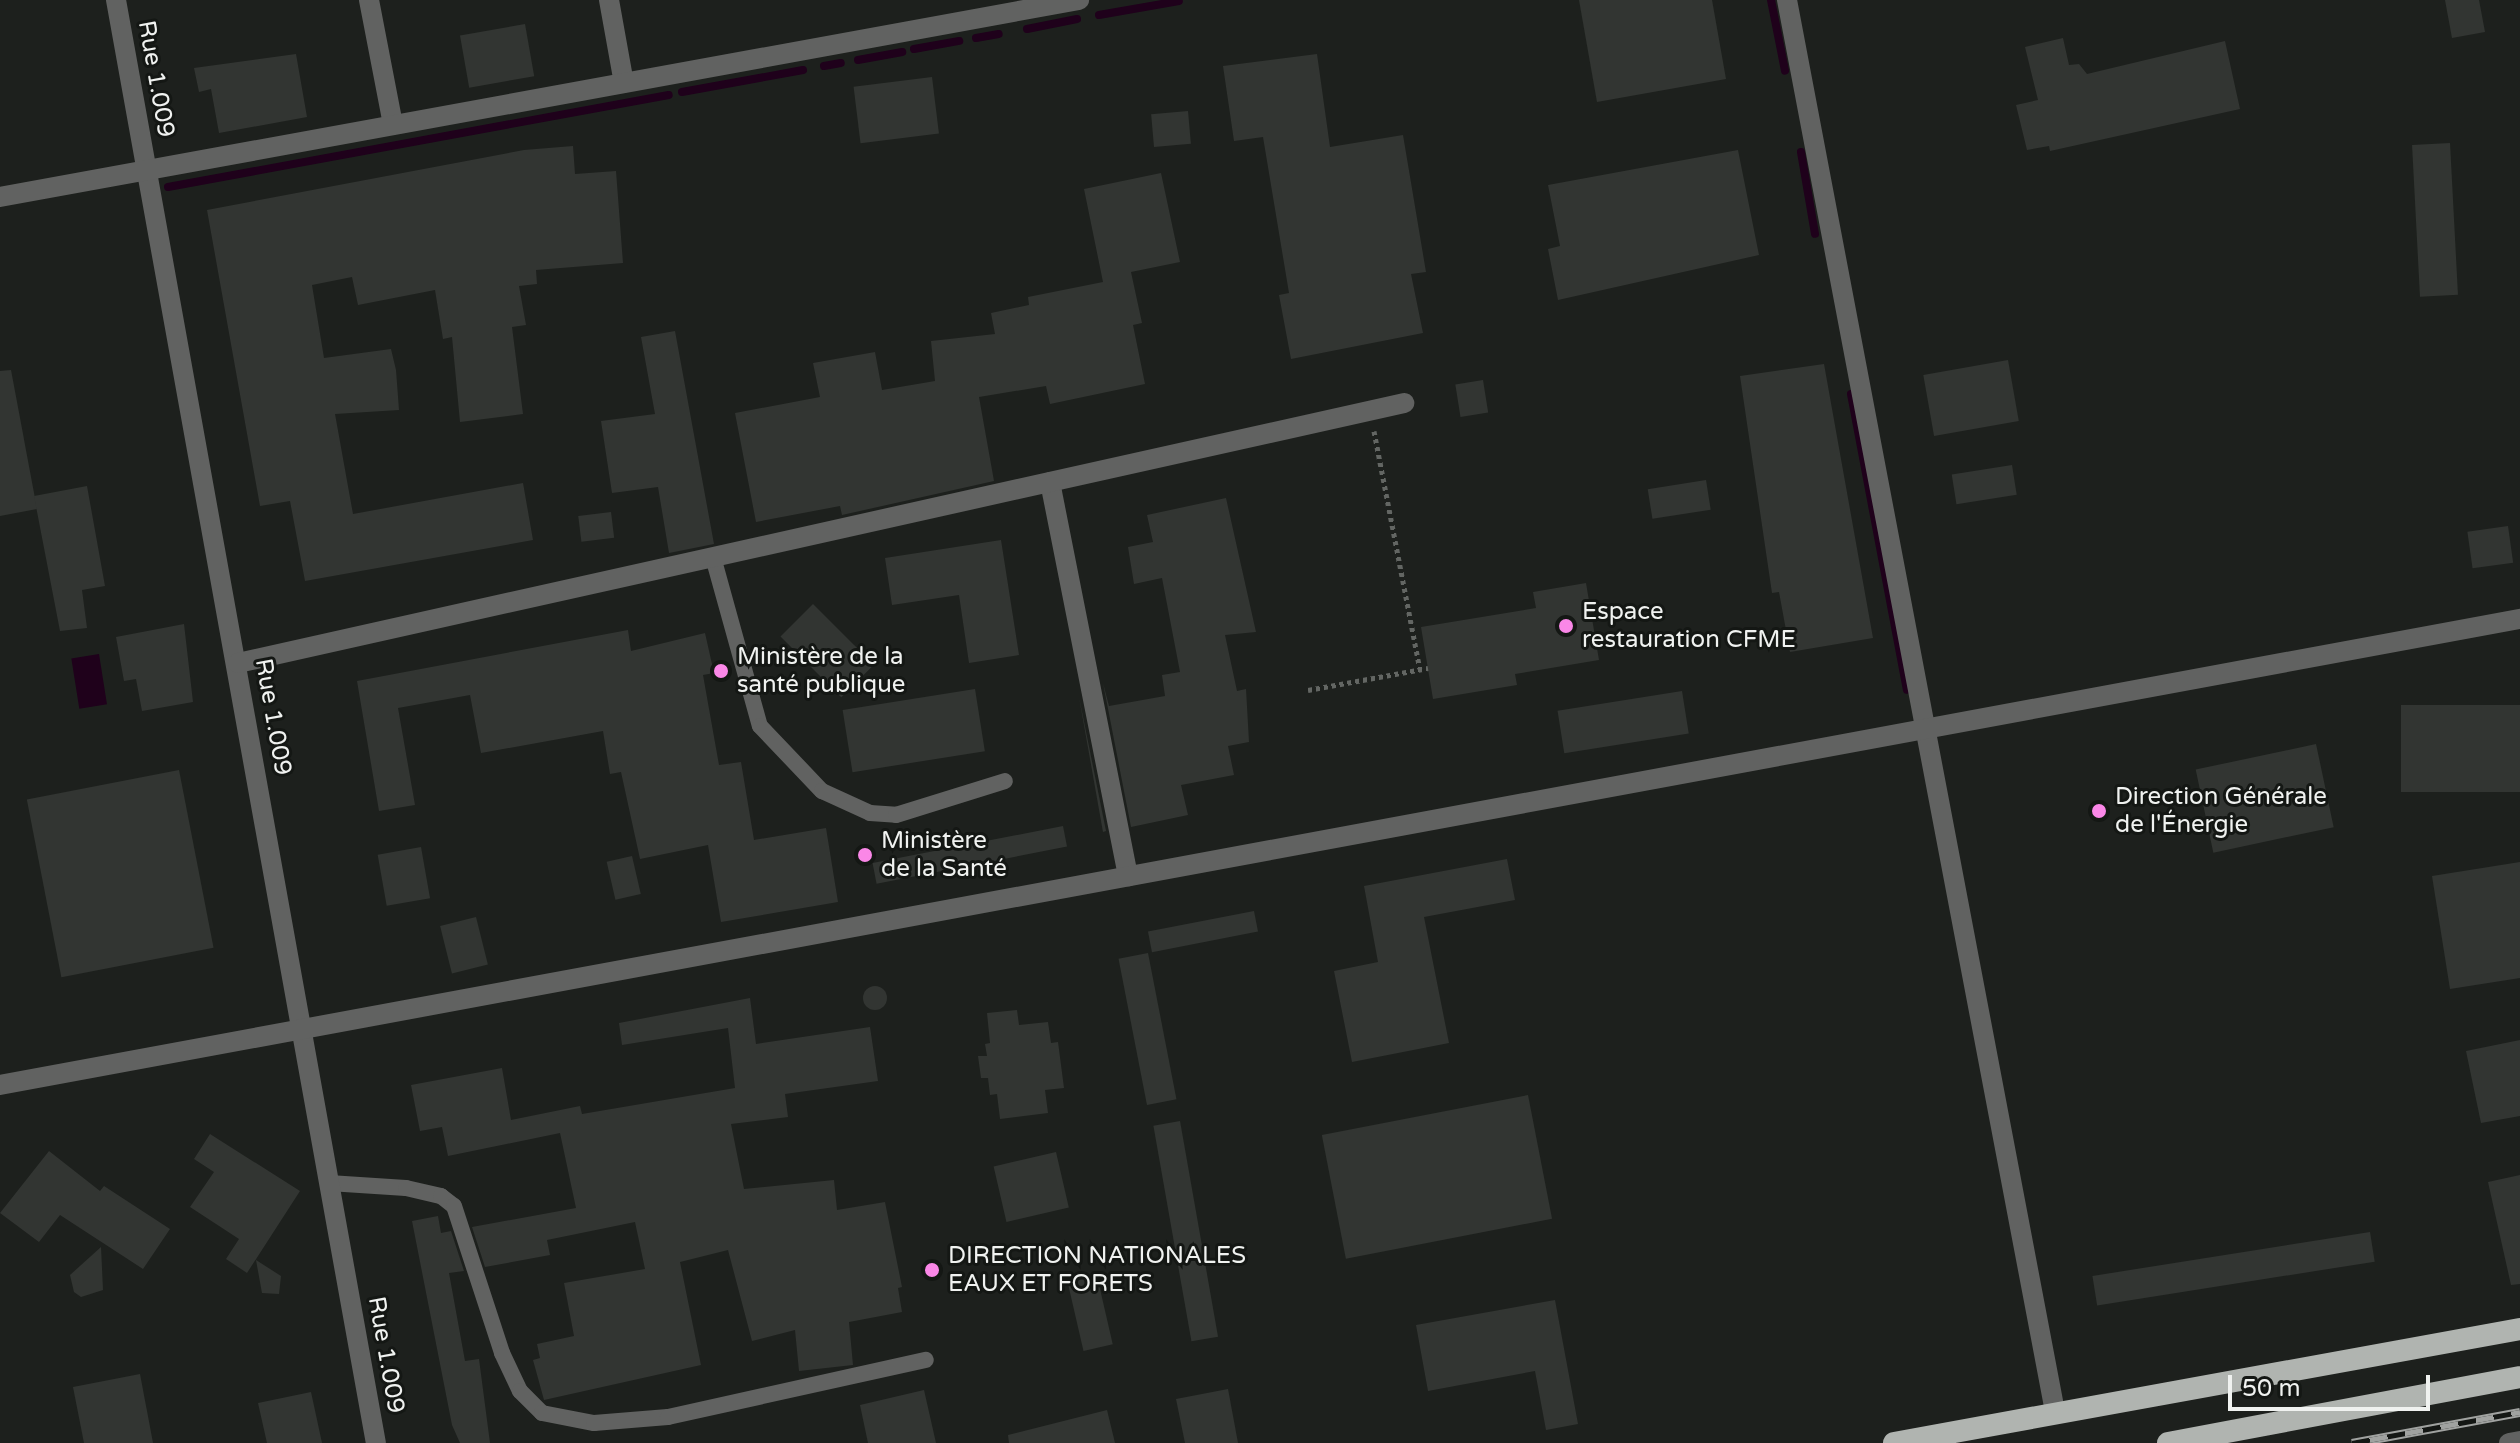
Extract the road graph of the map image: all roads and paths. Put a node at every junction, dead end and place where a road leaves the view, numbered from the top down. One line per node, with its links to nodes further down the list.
1 (116, 0): 8 (street, Rue 1.009)
2 (369, 0): 7 (street)
3 (609, 0): 6 (street)
4 (1079, 0): 6 (street)
5 (1787, 0): 19 (street)
6 (624, 83): 7 (street)
7 (393, 125): 8 (street)
8 (146, 170): 9 (street); 15 (street, Rue 1.009)
9 (0, 197)
10 (1404, 403): 11 (street)
11 (1370, 411): 12 (street); 17 (path)
12 (1050, 482): 13 (street); 21 (street)
13 (713, 557): 15 (street); 20 (lane)
14 (2520, 619): 19 (street)
15 (238, 663): 22 (street, Rue 1.009)
16 (1428, 668): 17 (path)
17 (1420, 669): 18 (path)
18 (1308, 690)
19 (1926, 729): 21 (street); 28 (street)
20 (1005, 781)
21 (1128, 876): 22 (street)
22 (301, 1029): 23 (street); 24 (street, Rue 1.009)
23 (0, 1085)
24 (329, 1183): 26 (lane); 30 (street, Rue 1.009)
25 (2520, 1329): 28 (highway)
26 (926, 1360)
27 (2520, 1377): 32 (highway)
28 (2055, 1412): 31 (highway)
29 (2520, 1441): 33 (street)
30 (376, 1443)
31 (1894, 1443)
32 (2168, 1443)
33 (2509, 1443)

